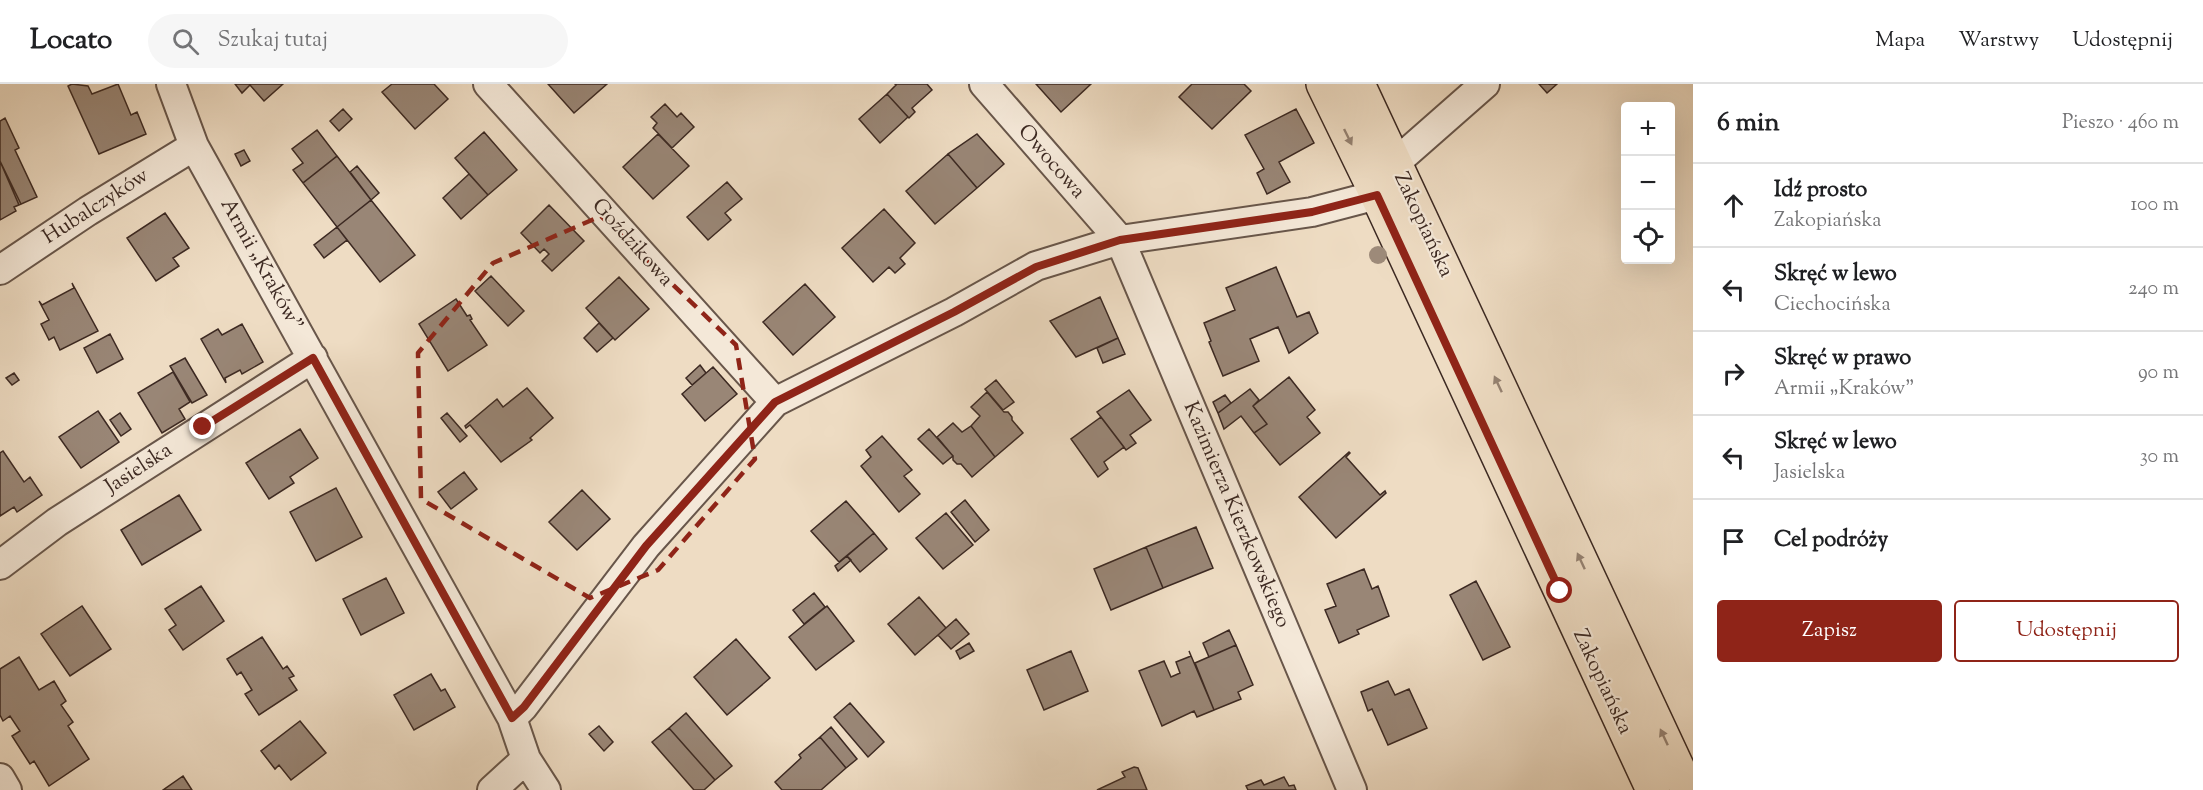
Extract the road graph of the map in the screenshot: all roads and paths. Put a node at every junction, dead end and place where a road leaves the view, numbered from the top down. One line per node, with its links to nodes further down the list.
1 (171, 84): 7 (street, Armii „Kraków”)
2 (488, 84): 13 (street, Goździkowa)
3 (984, 84): 10 (street, Owocowa)
4 (1323, 84): 9 (main road, Zakopiańska, one-way to 9)
5 (1358, 84): 8 (main road, Zakopiańska)
6 (1485, 84): 8 (street)
7 (194, 146): 11 (street, Hubalczyków); 12 (street, Armii „Kraków”)
8 (1394, 164): 23 (main road, Zakopiańska, one-way to 8)
9 (1377, 195): 10 (street); 22 (main road, Zakopiańska)
10 (1120, 240): 13 (street); 21 (street, Kazimierza Kierzkowskiego)
11 (0, 270)
12 (313, 358): 14 (street, Jasielska); 15 (street, Armii „Kraków”)
13 (775, 402): 15 (street)
14 (0, 565)
15 (512, 718): 16 (street, Armii „Kraków”)
16 (526, 759): 19 (street); 20 (street, Armii „Kraków”)
17 (0, 778): 18 (street)
18 (7, 790)
19 (492, 790)
20 (546, 790)
21 (1352, 790)
22 (1653, 790)
23 (1688, 790)

